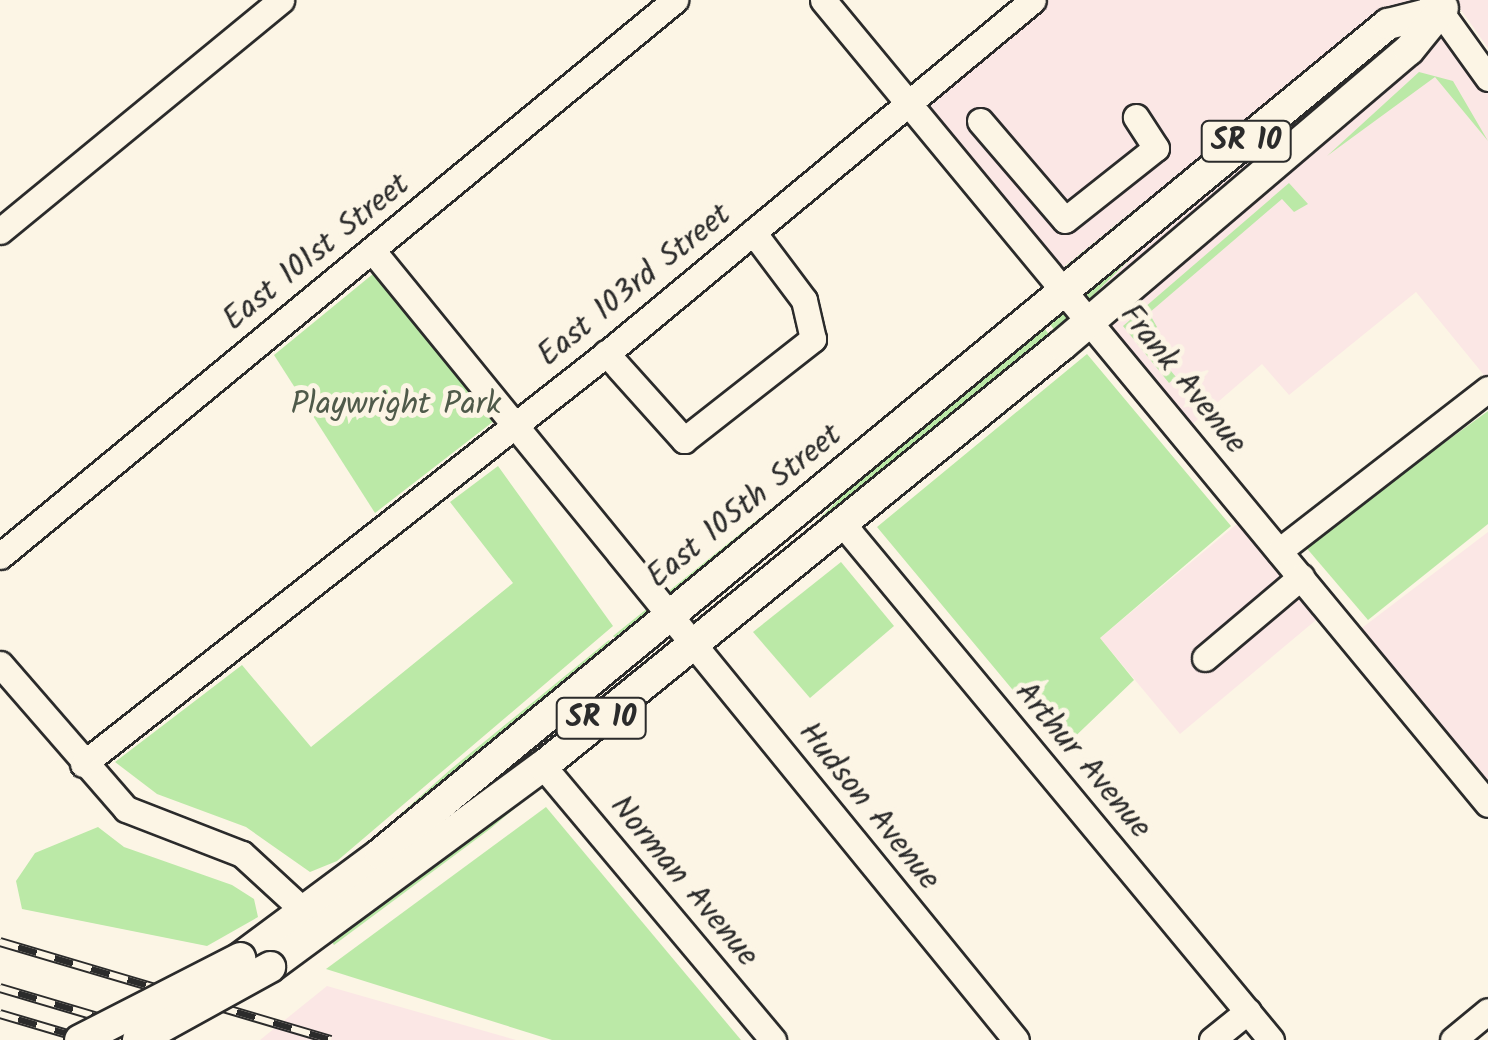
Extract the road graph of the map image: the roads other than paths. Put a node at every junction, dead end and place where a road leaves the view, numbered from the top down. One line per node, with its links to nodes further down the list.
1 (281, 0): 12 (street)
2 (675, 0): 14 (street, East 101st Street)
3 (823, 0): 7 (street, Frank Avenue)
4 (1033, 0): 7 (street, East 103rd Street)
5 (1441, 4): 6 (street); 15 (main road, East 105th Street / SR 10); 16 (main road, SR 10)
6 (1488, 78)
7 (908, 104): 11 (street, Frank Avenue); 13 (street, East 103rd Street)
8 (1136, 116): 10 (street)
9 (980, 121): 10 (street)
10 (1026, 172): 11 (street)
11 (994, 200): 15 (street, Frank Avenue)
12 (0, 231)
13 (753, 232): 17 (street, East 103rd Street); 17 (street)
14 (372, 250): 19 (street, Hudson Avenue); 22 (street, East 101st Street)
15 (1063, 292): 16 (street, Frank Avenue); 24 (main road, East 105th Street / SR 10)
16 (1091, 320): 20 (main road, SR 10); 21 (street, Frank Avenue)
17 (606, 353): 19 (street, East 103rd Street)
18 (1488, 389): 21 (street)
19 (514, 425): 24 (street, Hudson Avenue); 28 (street, East 103rd Street)
20 (842, 523): 25 (main road, SR 10); 32 (street, Arthur Avenue)
21 (1279, 551): 23 (street, Frank Avenue)
22 (0, 556)
23 (1301, 577): 26 (street); 30 (street, Frank Avenue)
24 (669, 614): 25 (street, Hudson Avenue); 31 (main road, East 105th Street / SR 10)
25 (694, 644): 29 (main road, SR 10); 37 (street, Hudson Avenue)
26 (1205, 658)
27 (0, 664): 28 (street)
28 (83, 764): 31 (street)
29 (543, 766): 35 (main road, SR 10, bridge); 36 (street, Norman Avenue)
30 (1488, 804)
31 (304, 910): 34 (main road, East 105th Street / SR 10, bridge)
32 (1248, 1011): 38 (street); 39 (street, Arthur Avenue)
33 (1488, 1011): 40 (street)
34 (80, 1040)
35 (138, 1040)
36 (772, 1040)
37 (1016, 1040)
38 (1212, 1040)
39 (1272, 1040)
40 (1453, 1040)

